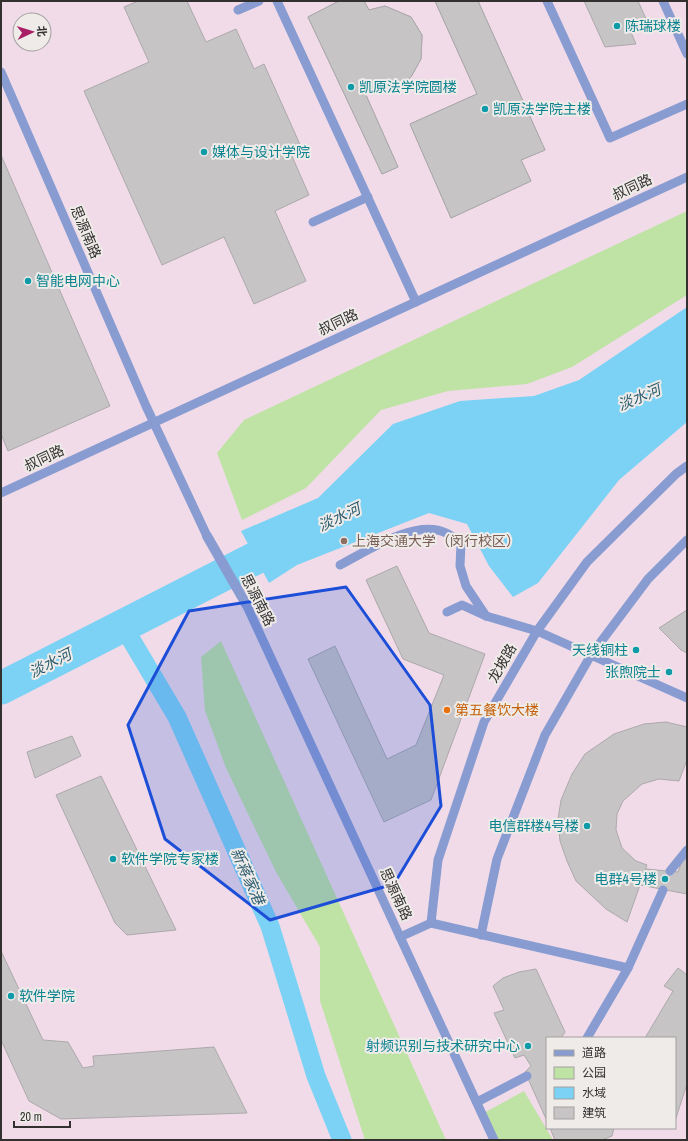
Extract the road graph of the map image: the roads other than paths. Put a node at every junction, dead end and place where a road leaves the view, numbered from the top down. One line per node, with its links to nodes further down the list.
1 (260, 1): 5 (lane)
2 (277, 1): 10 (lane)
3 (547, 1): 8 (lane)
4 (663, 1): 6 (lane)
5 (238, 10)
6 (687, 54)
7 (1, 72): 13 (lane, 思源南路)
8 (687, 104)
9 (687, 177): 12 (lane, 叔同路)
10 (368, 197): 11 (lane); 12 (lane)
11 (313, 222)
12 (416, 302): 13 (lane, 叔同路)
13 (153, 423): 15 (lane, 叔同路); 16 (lane, 思源南路)
14 (687, 466): 22 (lane, 龙坡路)
15 (1, 493)
16 (207, 536): 19 (street, 思源南路)
17 (687, 540): 23 (lane)
18 (340, 565): 21 (lane)
19 (246, 604): 30 (lane, 思源南路)
20 (447, 612): 21 (lane)
21 (486, 616): 22 (lane)
22 (537, 631): 23 (lane); 28 (lane, 龙坡路)
23 (591, 655): 24 (lane); 29 (lane)
24 (687, 698)
25 (687, 850): 26 (lane)
26 (670, 871)
27 (663, 890): 31 (lane)
28 (431, 923): 29 (lane); 30 (lane)
29 (481, 935): 31 (lane)
30 (400, 937): 34 (lane, 思源南路)
31 (628, 968): 32 (lane)
32 (588, 1037)
33 (527, 1076): 34 (lane)
34 (477, 1102): 35 (lane, 思源南路)
35 (494, 1140)

